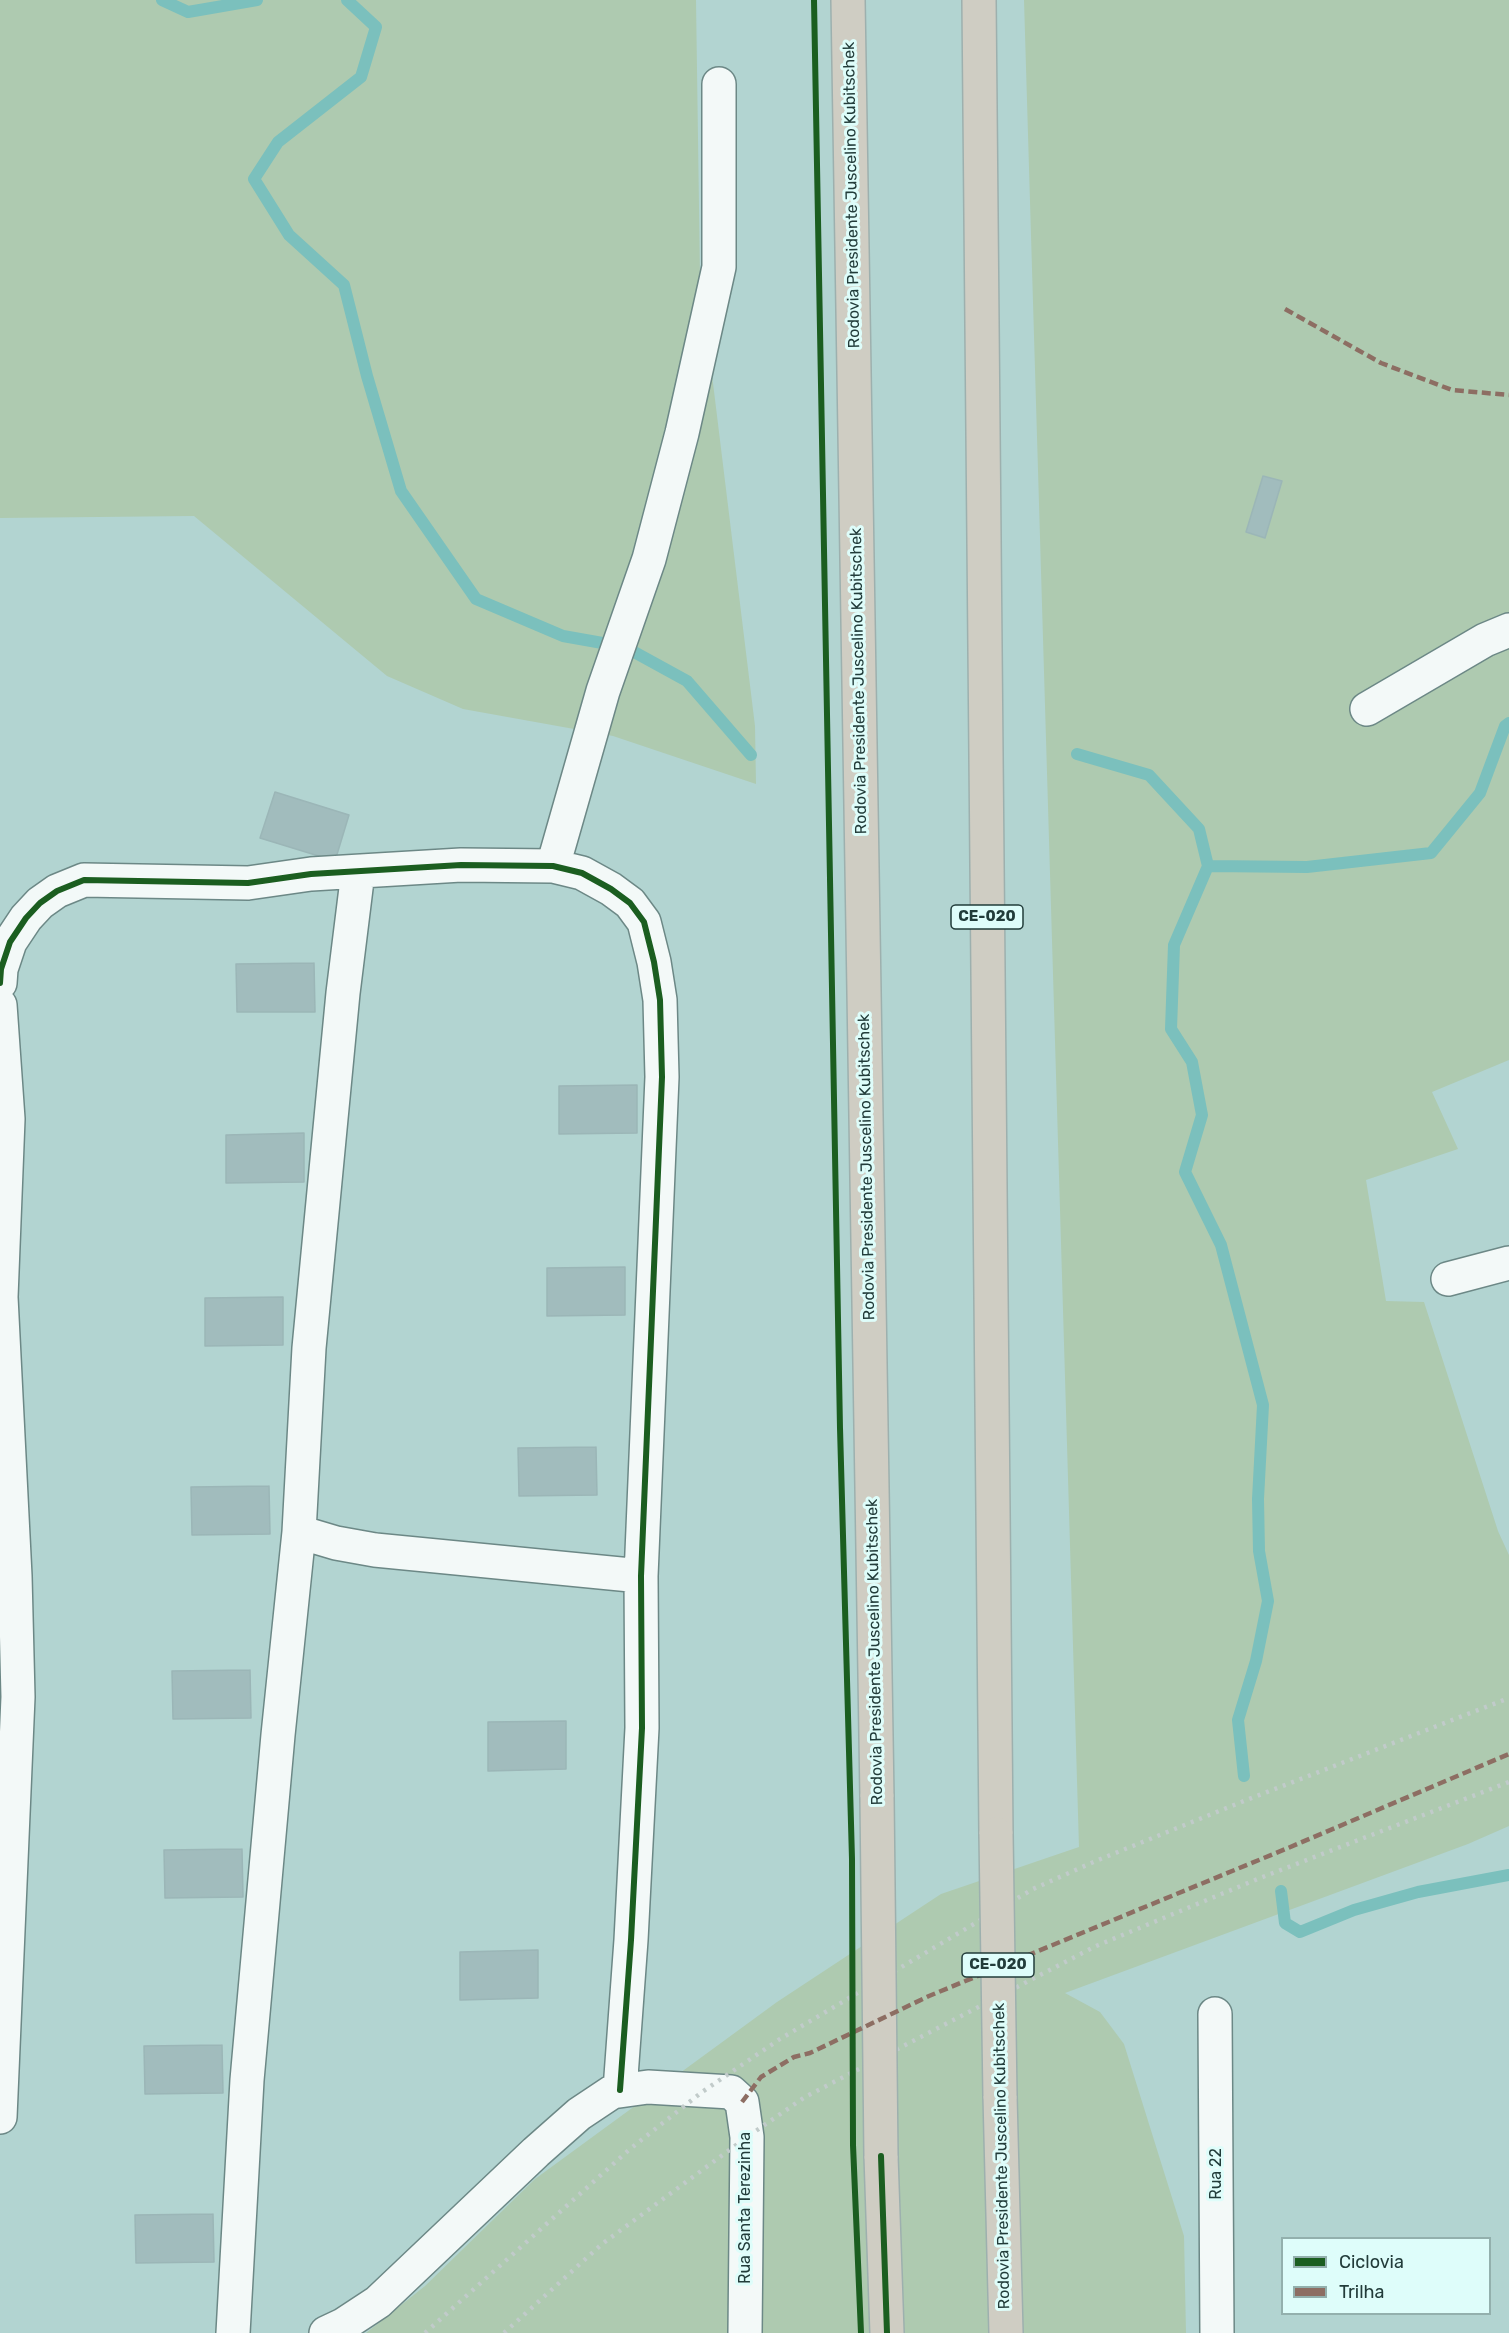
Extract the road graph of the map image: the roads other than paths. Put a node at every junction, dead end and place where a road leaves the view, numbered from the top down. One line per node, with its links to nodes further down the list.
1 (849, 0): 20 (highway, Rodovia Presidente Juscelino Kubitschek, bridge)
2 (979, 0): 21 (highway, Rodovia Presidente Juscelino Kubitschek / CE-020, bridge)
3 (719, 84): 6 (street)
4 (1509, 630): 5 (street)
5 (1367, 709)
6 (553, 866): 7 (street); 13 (street)
7 (358, 873): 8 (street); 12 (street)
8 (0, 983)
9 (0, 1005): 16 (street)
10 (1509, 1263): 11 (street)
11 (1448, 1279)
12 (299, 1532): 13 (street); 17 (street)
13 (641, 1576): 15 (street)
14 (1215, 2014): 22 (street, Rua 22)
15 (620, 2090): 18 (street); 19 (street, Rua Santa Terezinha)
16 (0, 2117)
17 (233, 2333)
18 (326, 2333)
19 (745, 2333)
20 (887, 2333)
21 (1006, 2333)
22 (1217, 2333)

